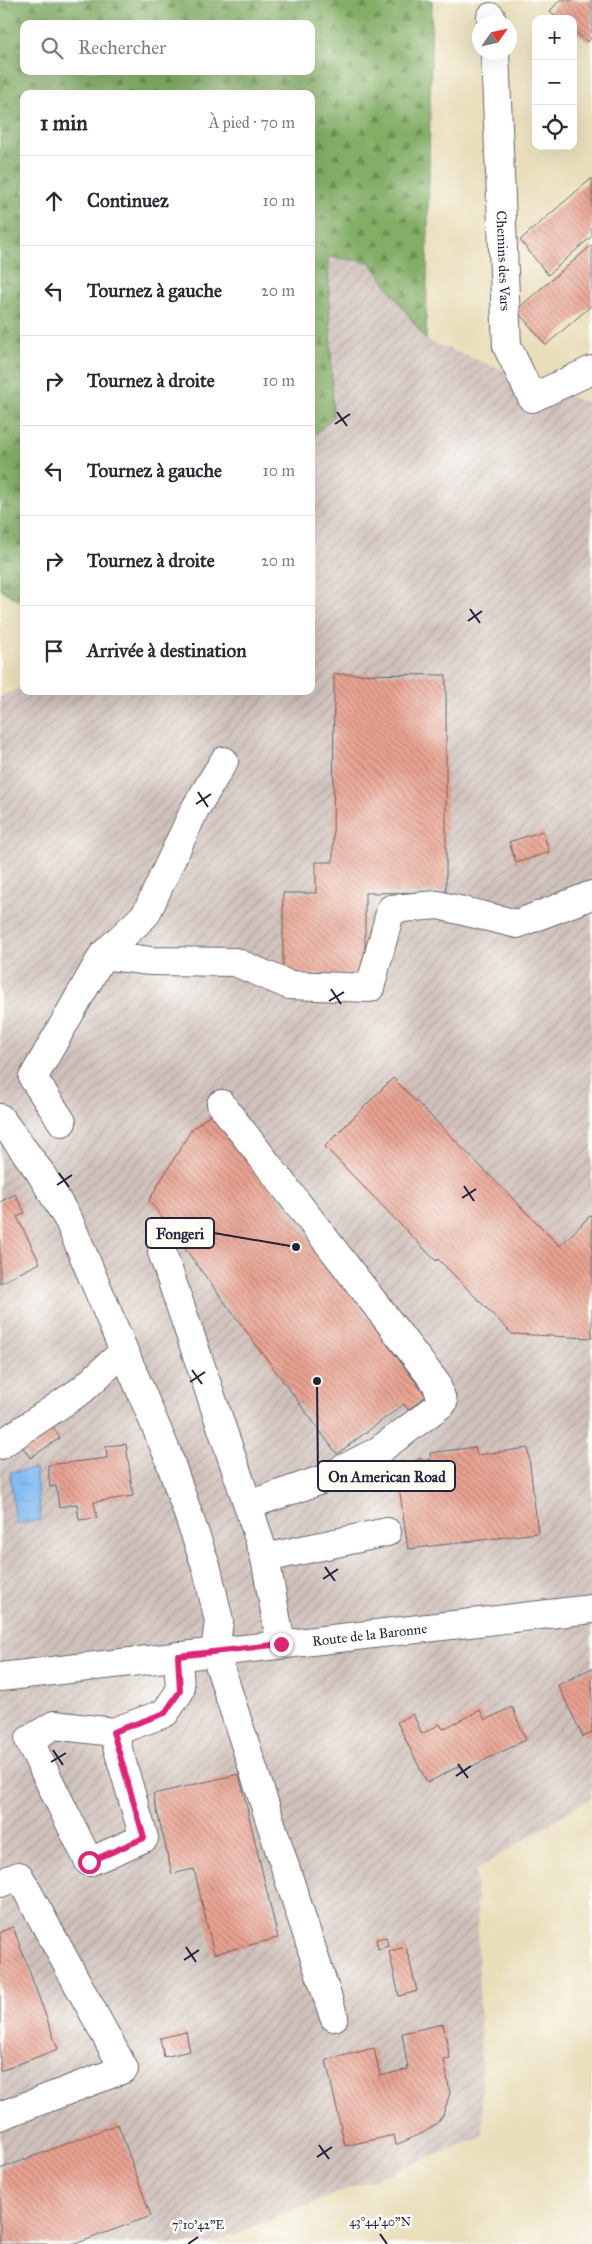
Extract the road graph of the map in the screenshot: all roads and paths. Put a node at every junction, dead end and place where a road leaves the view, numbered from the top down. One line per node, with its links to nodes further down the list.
1 (495, 60): 2 (main road, Chemins des Vars)
2 (592, 370)
3 (224, 761): 5 (main road)
4 (592, 895): 5 (main road)
5 (103, 955): 8 (main road)
6 (221, 1104): 12 (main road)
7 (0, 1118): 10 (main road)
8 (62, 1122)
9 (162, 1252): 12 (main road)
10 (123, 1352): 11 (main road); 17 (main road)
11 (0, 1445)
12 (248, 1505): 14 (main road)
13 (387, 1532): 14 (main road)
14 (265, 1558): 16 (main road)
15 (592, 1609): 16 (main road, Route de la Baronne)
16 (281, 1644): 17 (main road, Route de la Baronne)
17 (215, 1652): 18 (main road, Route de la Baronne); 22 (main road)
18 (178, 1656): 19 (main road, Route de la Baronne); 20 (main road)
19 (0, 1677)
20 (113, 1732): 20 (main road)
21 (0, 1883): 23 (main road)
22 (334, 2017)
23 (0, 2116)

